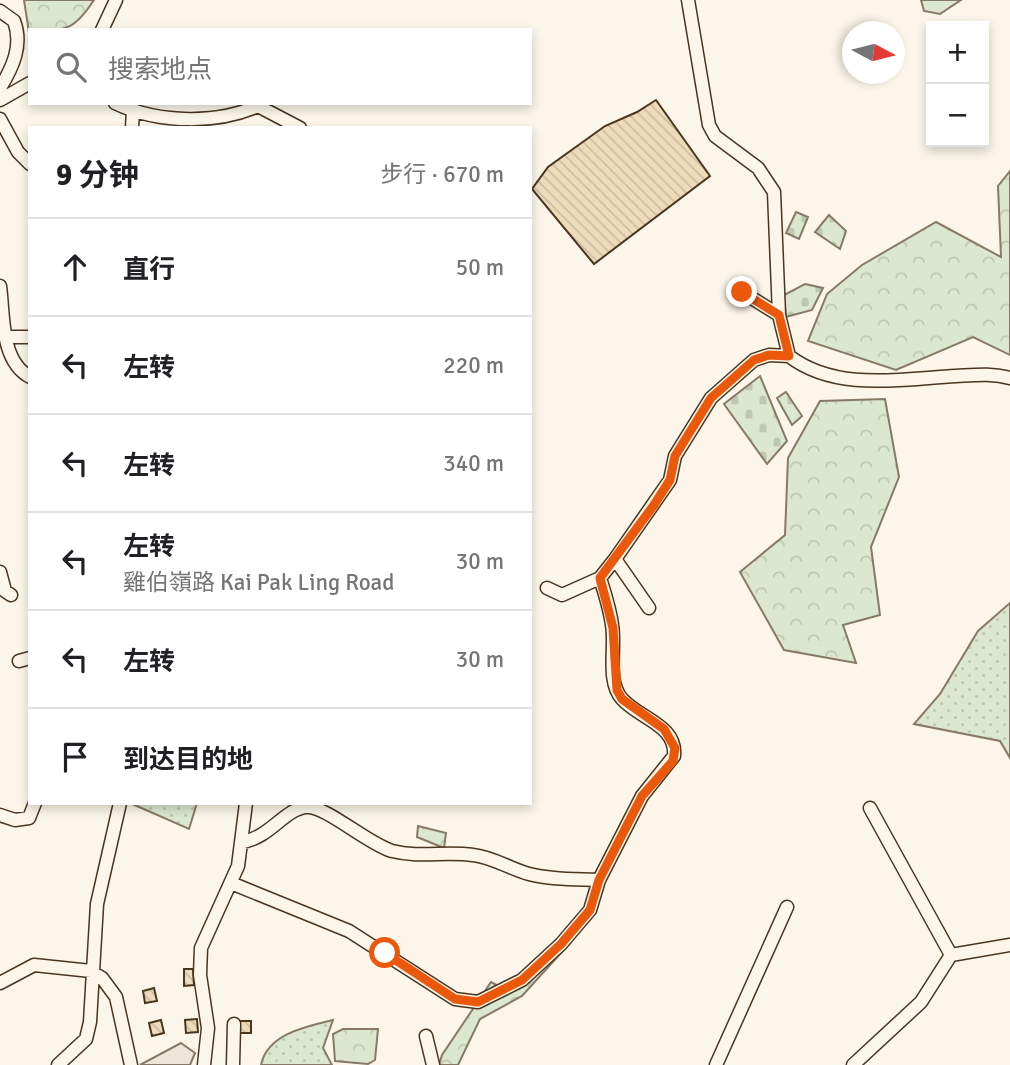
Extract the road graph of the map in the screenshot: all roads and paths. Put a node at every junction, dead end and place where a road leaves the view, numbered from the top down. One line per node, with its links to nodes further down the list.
1 (116, 0): 4 (street)
2 (688, 0): 18 (street)
3 (0, 11): 6 (street)
4 (103, 28)
5 (28, 84): 7 (street)
6 (0, 88)
7 (0, 100)
8 (120, 105): 10 (street)
9 (261, 105): 12 (street); 14 (street)
10 (133, 110): 12 (street); 13 (street)
11 (0, 119): 15 (street)
12 (215, 123)
13 (132, 126)
14 (297, 126)
15 (28, 162)
16 (0, 288): 19 (street)
17 (742, 292): 18 (street)
18 (779, 315): 21 (street)
19 (6, 337): 20 (street); 22 (street)
20 (28, 337)
21 (789, 356): 23 (street); 24 (street)
22 (28, 376)
23 (1010, 379)
24 (615, 559): 26 (street); 29 (street)
25 (0, 572): 28 (street)
26 (600, 578): 27 (street); 36 (street)
27 (547, 588)
28 (11, 595)
29 (649, 608)
30 (34, 805): 34 (street)
31 (120, 805): 41 (street)
32 (246, 805): 35 (street)
33 (870, 808): 40 (street)
34 (0, 815)
35 (242, 842): 36 (street); 37 (street)
36 (599, 880): 37 (street)
37 (231, 883): 47 (street)
38 (787, 907): 50 (street)
39 (1010, 946): 40 (street)
40 (951, 955): 51 (street)
41 (91, 971): 42 (street); 45 (street); 46 (street)
42 (0, 983)
43 (234, 1024): 48 (street)
44 (426, 1036): 49 (street)
45 (58, 1065)
46 (131, 1065)
47 (204, 1065)
48 (233, 1065)
49 (433, 1065)
50 (716, 1065)
51 (853, 1065)

